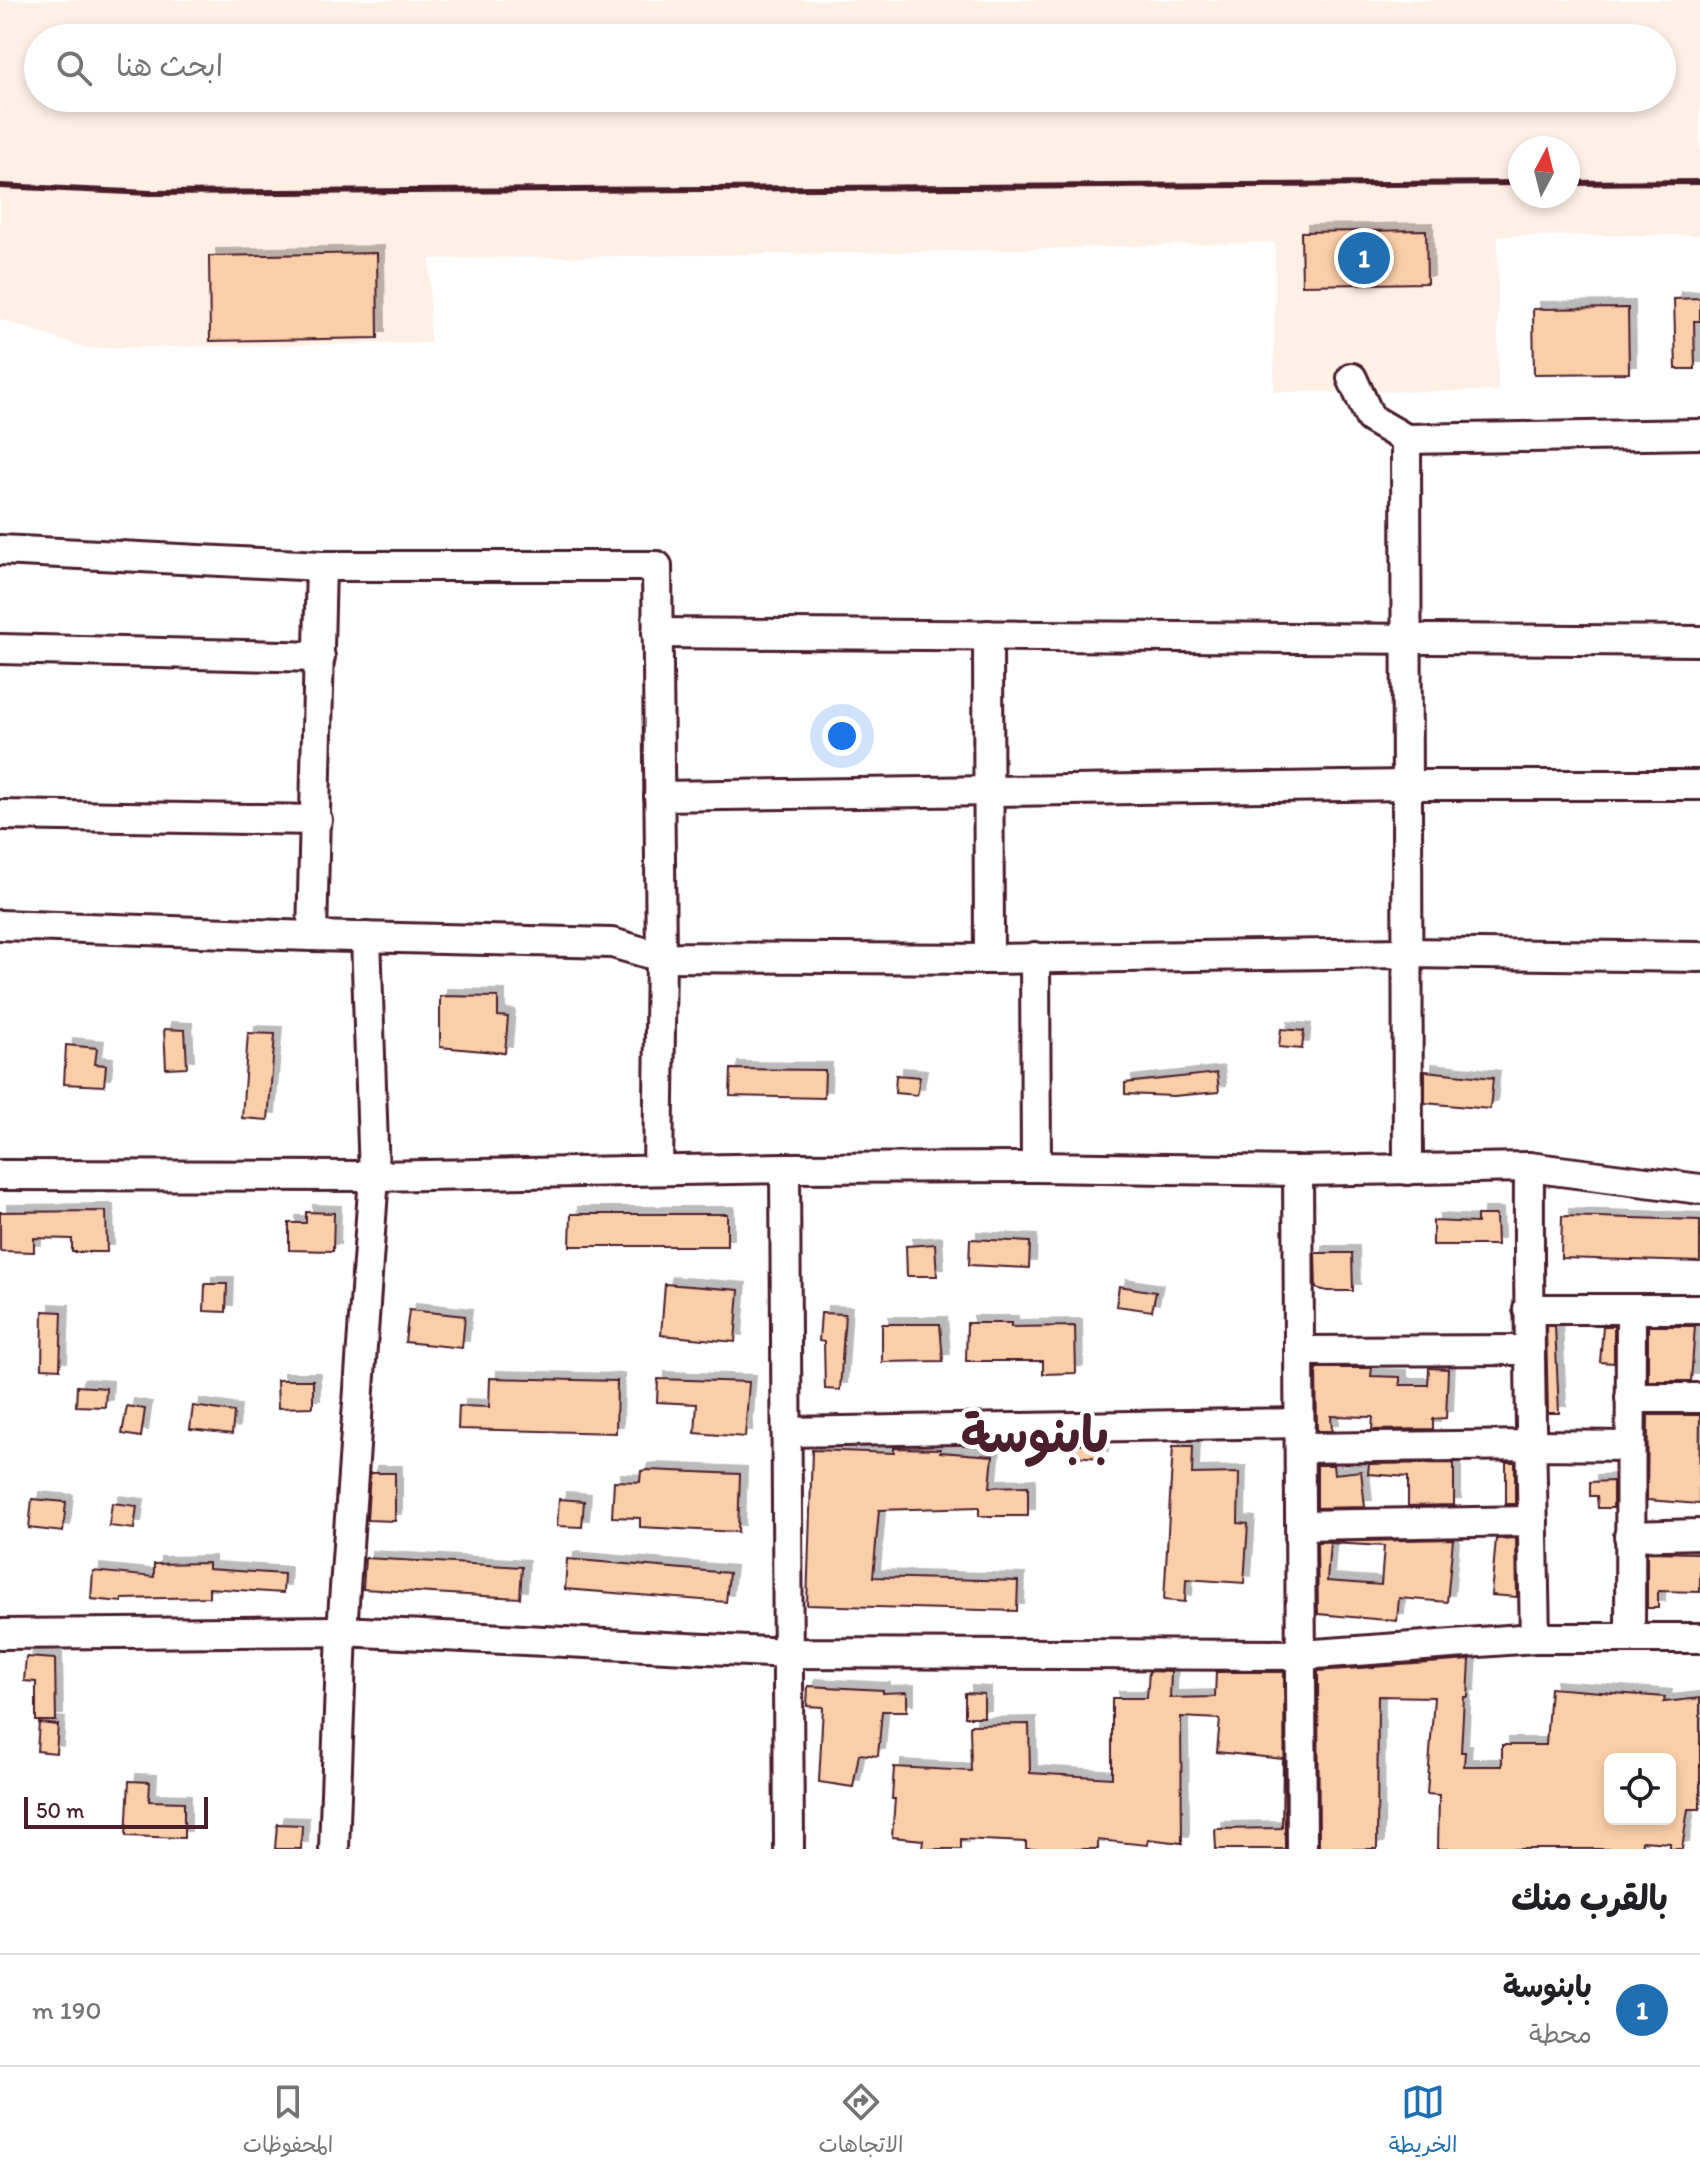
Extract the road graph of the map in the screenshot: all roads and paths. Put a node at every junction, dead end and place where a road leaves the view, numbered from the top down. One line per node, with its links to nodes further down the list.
1 (1352, 378): 3 (street)
2 (1700, 434): 3 (street)
3 (1406, 439): 8 (street)
4 (0, 550): 5 (street)
5 (321, 566): 6 (street); 11 (street)
6 (657, 633): 7 (street); 15 (street)
7 (988, 635): 8 (street); 14 (street)
8 (1407, 639): 9 (street); 12 (street)
9 (1700, 641)
10 (0, 649): 11 (street)
11 (320, 657): 17 (street)
12 (1407, 785): 13 (street); 14 (street); 21 (street)
13 (1700, 785)
14 (989, 790): 15 (street); 25 (street)
15 (659, 796): 22 (street)
16 (0, 815): 17 (street)
17 (317, 820): 19 (street)
18 (0, 925): 19 (street)
19 (312, 936): 20 (street)
20 (366, 937): 22 (street); 33 (street)
21 (1406, 953): 23 (street); 24 (street); 30 (street)
22 (661, 957): 25 (street); 29 (street)
23 (1035, 957): 25 (street); 26 (street)
24 (1700, 957)
25 (989, 959)
26 (1036, 1167): 28 (street); 31 (street)
27 (1529, 1167): 30 (street); 34 (street); 35 (street)
28 (785, 1168): 29 (street); 42 (street)
29 (658, 1170): 33 (street)
30 (1408, 1170): 31 (street)
31 (1298, 1171): 39 (street)
32 (0, 1175): 33 (street)
33 (374, 1176): 50 (street)
34 (1700, 1189)
35 (1528, 1309): 36 (street); 38 (street)
36 (1631, 1309): 37 (street); 40 (street)
37 (1700, 1309)
38 (1529, 1350): 39 (street); 44 (street)
39 (1301, 1351): 43 (street)
40 (1630, 1398): 41 (street); 45 (street)
41 (1700, 1398)
42 (787, 1432): 43 (street); 55 (street)
43 (1300, 1436): 44 (street); 47 (street)
44 (1533, 1445): 45 (street); 46 (street)
45 (1629, 1446): 49 (street)
46 (1533, 1521): 47 (street); 53 (street)
47 (1301, 1525): 56 (street)
48 (1700, 1534): 49 (street)
49 (1629, 1536): 52 (street)
50 (342, 1631): 51 (street); 55 (street); 57 (street)
51 (0, 1634)
52 (1630, 1637): 53 (street); 54 (street)
53 (1535, 1638): 56 (street)
54 (1700, 1638)
55 (788, 1653): 56 (street); 58 (street)
56 (1302, 1655): 59 (street)
57 (334, 1849)
58 (789, 1849)
59 (1302, 1849)

